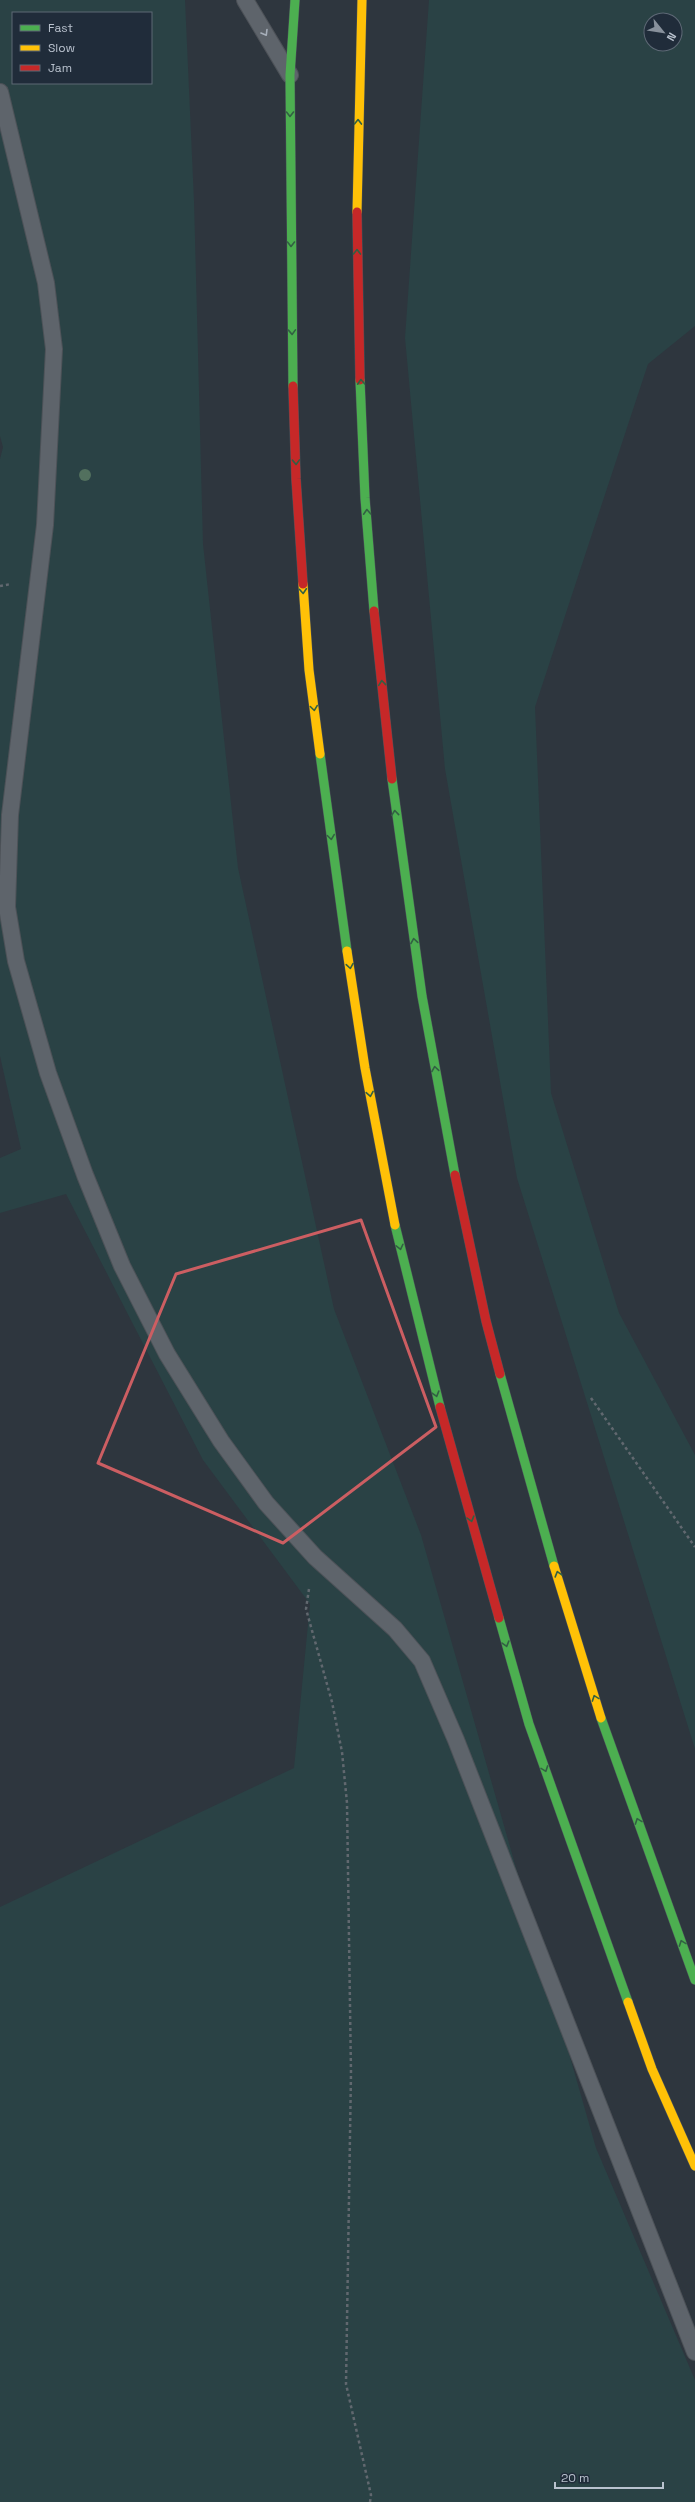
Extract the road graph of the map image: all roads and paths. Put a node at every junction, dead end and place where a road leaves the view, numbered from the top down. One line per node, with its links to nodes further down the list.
1 (245, 0): 4 (lane, one-way to 4)
2 (294, 0): 4 (highway)
3 (362, 0): 9 (highway, one-way to 3)
4 (290, 75): 10 (highway, one-way to 10)
5 (0, 92): 8 (lane)
6 (591, 1398): 7 (path)
7 (695, 1547)
8 (315, 1558): 11 (lane); 12 (path)
9 (695, 1980)
10 (695, 2166)
11 (695, 2352)
12 (370, 2502)

